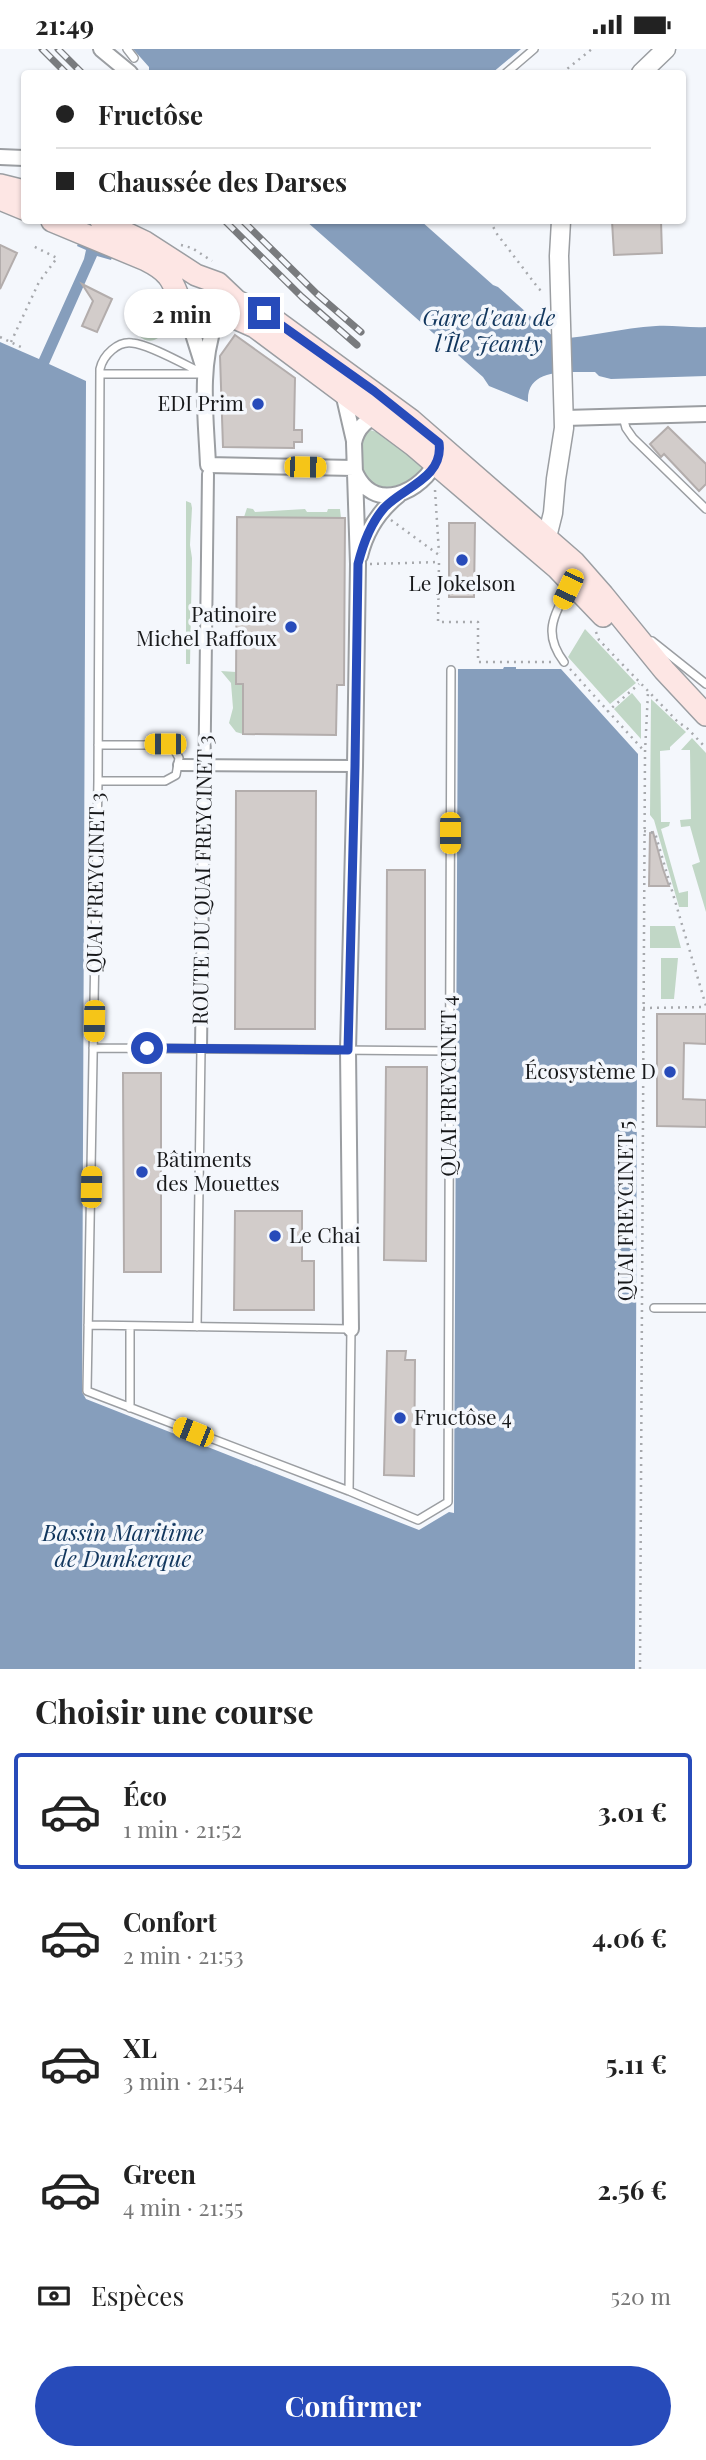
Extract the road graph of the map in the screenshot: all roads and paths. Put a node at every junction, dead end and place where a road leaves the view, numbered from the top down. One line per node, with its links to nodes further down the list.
1 (101, 49): 7 (street)
2 (127, 49): 6 (lane)
3 (534, 49): 8 (lane)
4 (592, 49): 9 (path)
5 (666, 49): 10 (street)
6 (134, 58)
7 (126, 70)
8 (510, 70)
9 (566, 70)
10 (644, 70)
11 (0, 157): 12 (street)
12 (21, 157)
13 (0, 185): 14 (main road)
14 (21, 190)
15 (0, 199): 16 (main road)
16 (21, 208)
17 (59, 224): 21 (main road)
18 (105, 224): 21 (main road)
19 (492, 224): 24 (path)
20 (561, 224): 24 (street)
21 (131, 244): 23 (main road); 25 (main road)
22 (33, 246): 28 (path)
23 (216, 284): 25 (main road); 26 (main road); 35 (main road)
24 (560, 305): 37 (street)
25 (185, 310): 26 (main road); 30 (street, ROUTE DU QUAI FREYCINET 3)
26 (218, 320): 30 (street, ROUTE DU QUAI FREYCINET 3); 32 (main road)
27 (0, 337): 28 (path)
28 (11, 342): 29 (path)
29 (21, 347)
30 (204, 374): 31 (lane); 31 (lane); 41 (street, ROUTE DU QUAI FREYCINET 3)
31 (100, 375): 64 (lane, QUAI FREYCINET 3)
32 (342, 391): 34 (main road); 38 (street)
33 (706, 414): 36 (street)
34 (375, 416): 35 (street); 38 (street); 39 (main road)
35 (406, 416): 39 (main road)
36 (623, 417): 37 (street); 47 (lane)
37 (565, 418): 49 (street)
38 (354, 443): 40 (street)
39 (437, 454): 42 (street); 44 (main road); 46 (main road)
40 (354, 468): 41 (street); 45 (street); 52 (street)
41 (208, 470): 68 (street, ROUTE DU QUAI FREYCINET 3)
42 (415, 486): 44 (street); 45 (street)
43 (435, 490): 50 (path)
44 (467, 491): 46 (main road)
45 (401, 493): 48 (street)
46 (488, 498): 49 (main road)
47 (706, 509)
48 (381, 513): 50 (path); 52 (street)
49 (544, 546): 53 (main road); 54 (main road)
50 (439, 555): 51 (path)
51 (439, 562): 52 (path); 56 (path)
52 (358, 564): 69 (street)
53 (572, 583): 56 (lane); 63 (main road)
54 (603, 595): 59 (lane); 62 (main road)
55 (599, 640): 58 (path)
56 (564, 662): 61 (path)
57 (451, 670): 77 (lane, QUAI FREYCINET 4)
58 (640, 683): 60 (path); 61 (path)
59 (706, 684)
60 (648, 692): 65 (path); 66 (path, QUAI FREYCINET 5)
61 (607, 712): 66 (path)
62 (706, 715)
63 (706, 733)
64 (98, 745): 67 (lane); 70 (lane, QUAI FREYCINET 3)
65 (706, 748)
66 (645, 752): 71 (path, QUAI FREYCINET 5)
67 (179, 765): 68 (street); 70 (lane)
68 (204, 765): 69 (street); 75 (street, ROUTE DU QUAI FREYCINET 3)
69 (355, 766): 76 (street)
70 (98, 781): 74 (lane, QUAI FREYCINET 3)
71 (644, 831): 72 (path); 73 (path, QUAI FREYCINET 5)
72 (706, 1007): 73 (path)
73 (643, 1008): 86 (path, QUAI FREYCINET 5)
74 (93, 1048): 75 (lane); 80 (lane, QUAI FREYCINET 3)
75 (201, 1049): 76 (lane); 82 (lane, ROUTE DU QUAI FREYCINET 3)
76 (348, 1050): 77 (lane); 83 (street)
77 (449, 1051): 85 (lane, QUAI FREYCINET 4)
78 (654, 1308): 79 (lane)
79 (706, 1308)
80 (88, 1325): 81 (lane); 84 (lane, QUAI FREYCINET 3)
81 (130, 1326): 82 (lane); 84 (lane)
82 (197, 1327): 83 (lane)
83 (351, 1329): 85 (lane)
84 (130, 1408): 85 (lane)
85 (349, 1491)
86 (640, 1669)

